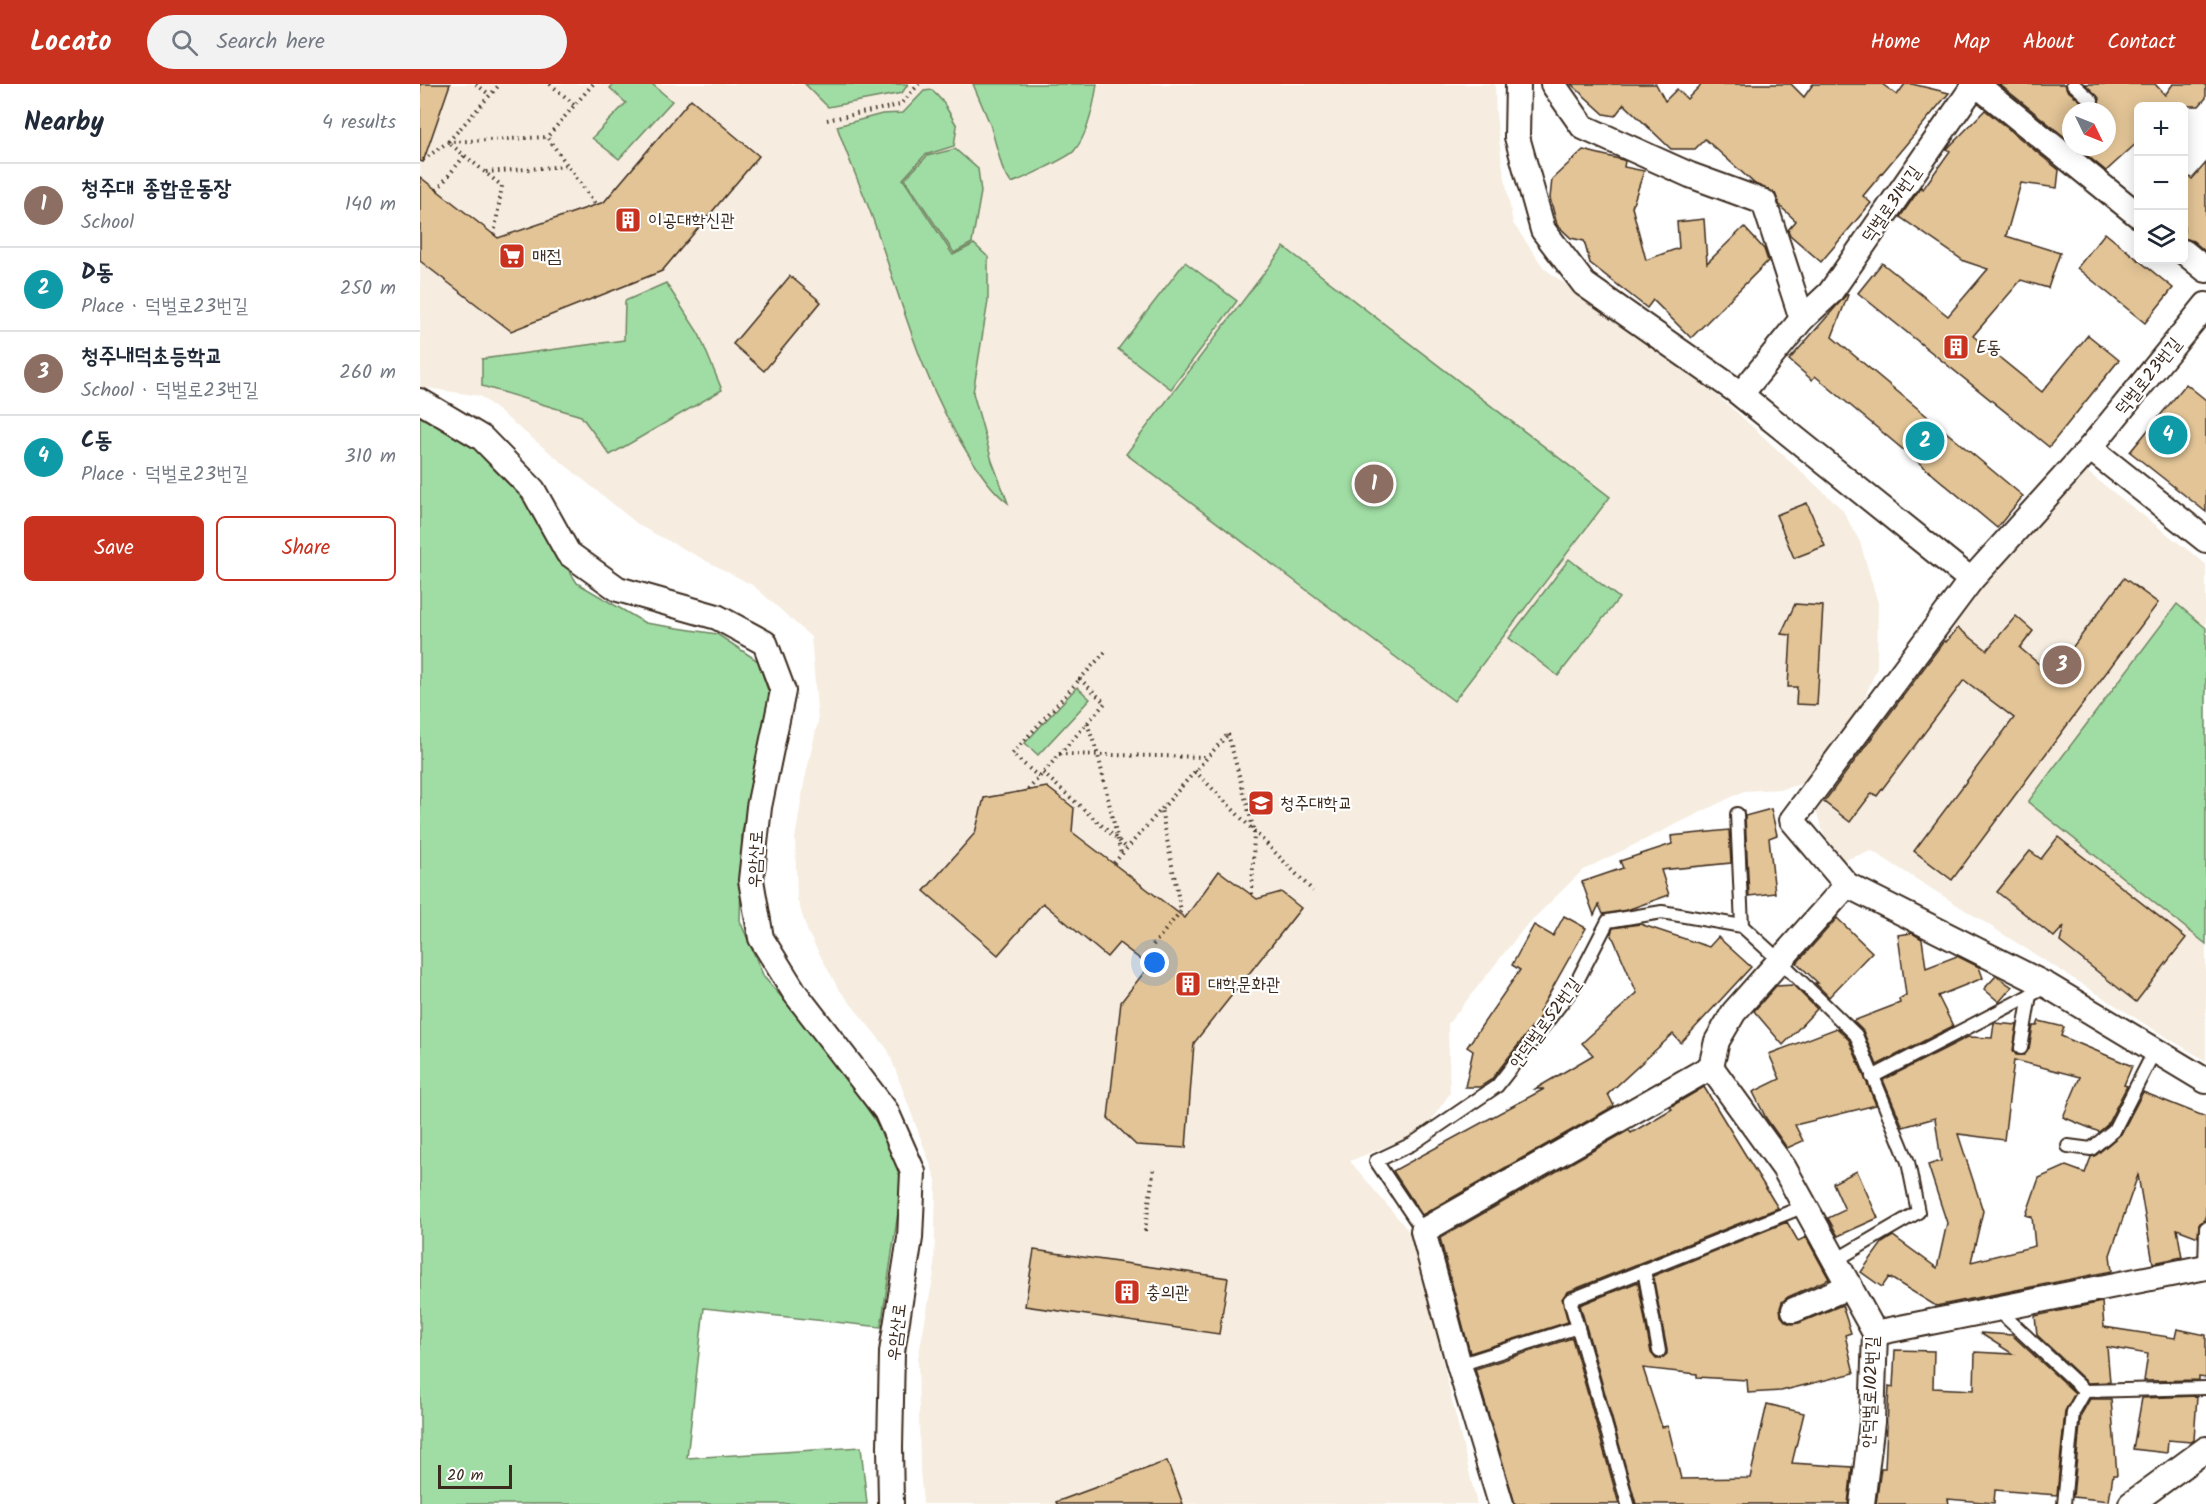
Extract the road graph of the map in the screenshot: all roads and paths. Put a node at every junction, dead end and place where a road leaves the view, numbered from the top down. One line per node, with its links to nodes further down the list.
1 (476, 84): 10 (path)
2 (500, 84): 10 (path)
3 (550, 84): 12 (path)
4 (593, 84): 12 (path)
5 (919, 84): 13 (path)
6 (1518, 84): 28 (street)
7 (1553, 84): 27 (street)
8 (1976, 84): 22 (street, 덕벌로31번길); 27 (street, 덕벌로31번길)
9 (2073, 84): 11 (lane)
10 (490, 95): 15 (path)
11 (2092, 101)
12 (575, 105): 14 (path)
13 (827, 120)
14 (547, 137): 15 (path); 18 (path)
15 (448, 142): 16 (path); 17 (path)
16 (465, 155): 19 (path); 20 (path)
17 (423, 160)
18 (568, 166): 19 (path); 21 (path)
19 (485, 172): 23 (path)
20 (437, 190)
21 (596, 205)
22 (2134, 211)
23 (494, 235)
24 (2188, 255): 25 (street)
25 (2206, 270)
26 (2206, 305): 30 (street, 덕벌로23번길)
27 (1802, 319): 28 (street, 덕벌로31번길)
28 (1741, 394): 32 (street)
29 (420, 401): 81 (street, 우암산로)
30 (2090, 448): 31 (street); 32 (street, 덕벌로23번길)
31 (2206, 540)
32 (1971, 580): 50 (street, 덕벌로23번길)
33 (1107, 650): 34 (path)
34 (1080, 679): 35 (path); 41 (path)
35 (1087, 722): 36 (path); 37 (path)
36 (1059, 754): 37 (path); 40 (path)
37 (1098, 755): 38 (path); 46 (path)
38 (1207, 757): 39 (path); 45 (path)
39 (1195, 771): 43 (path); 45 (path)
40 (1043, 773): 41 (path); 46 (path)
41 (1039, 777): 42 (path)
42 (1028, 790)
43 (1161, 809): 47 (path); 54 (path)
44 (1737, 813): 53 (lane)
45 (1254, 831): 51 (path); 52 (path)
46 (1116, 838): 47 (path); 48 (path)
47 (1127, 848): 48 (path)
48 (1121, 854): 49 (path)
49 (1114, 863)
50 (1847, 885): 55 (street); 56 (street)
51 (1313, 891)
52 (1251, 895)
53 (1742, 926): 55 (lane); 67 (lane, 안덕벌로52번길)
54 (1153, 945)
55 (1779, 960): 59 (street); 60 (lane)
56 (2039, 991): 57 (lane); 58 (street); 60 (lane)
57 (2021, 1048)
58 (2155, 1050): 61 (street); 62 (lane)
59 (1711, 1067): 64 (street, 안덕벌로102번길); 67 (street)
60 (1872, 1077): 68 (lane)
61 (2206, 1081)
62 (2068, 1146)
63 (1154, 1167): 66 (path)
64 (1805, 1206): 68 (street, 안덕벌로102번길); 70 (lane)
65 (2206, 1228): 69 (lane)
66 (1145, 1231)
67 (1423, 1231): 77 (street, 안덕벌로52번길)
68 (1836, 1260): 71 (street, 안덕벌로102번길)
69 (2205, 1268): 72 (street)
70 (1644, 1270): 74 (lane); 76 (lane)
71 (1850, 1286): 73 (street); 75 (street, 안덕벌로102번길)
72 (1996, 1309): 75 (street); 79 (lane)
73 (1794, 1310)
74 (1578, 1327): 77 (lane); 83 (lane)
75 (1875, 1333): 84 (street, 안덕벌로102번길)
76 (1659, 1351)
77 (1459, 1365): 82 (street, 안덕벌로52번길)
78 (2206, 1388): 79 (lane)
79 (2085, 1391): 85 (lane)
80 (2206, 1449): 86 (street)
81 (891, 1504)
82 (1502, 1504)
83 (1628, 1504)
84 (1862, 1504)
85 (2064, 1504)
86 (2131, 1504)

